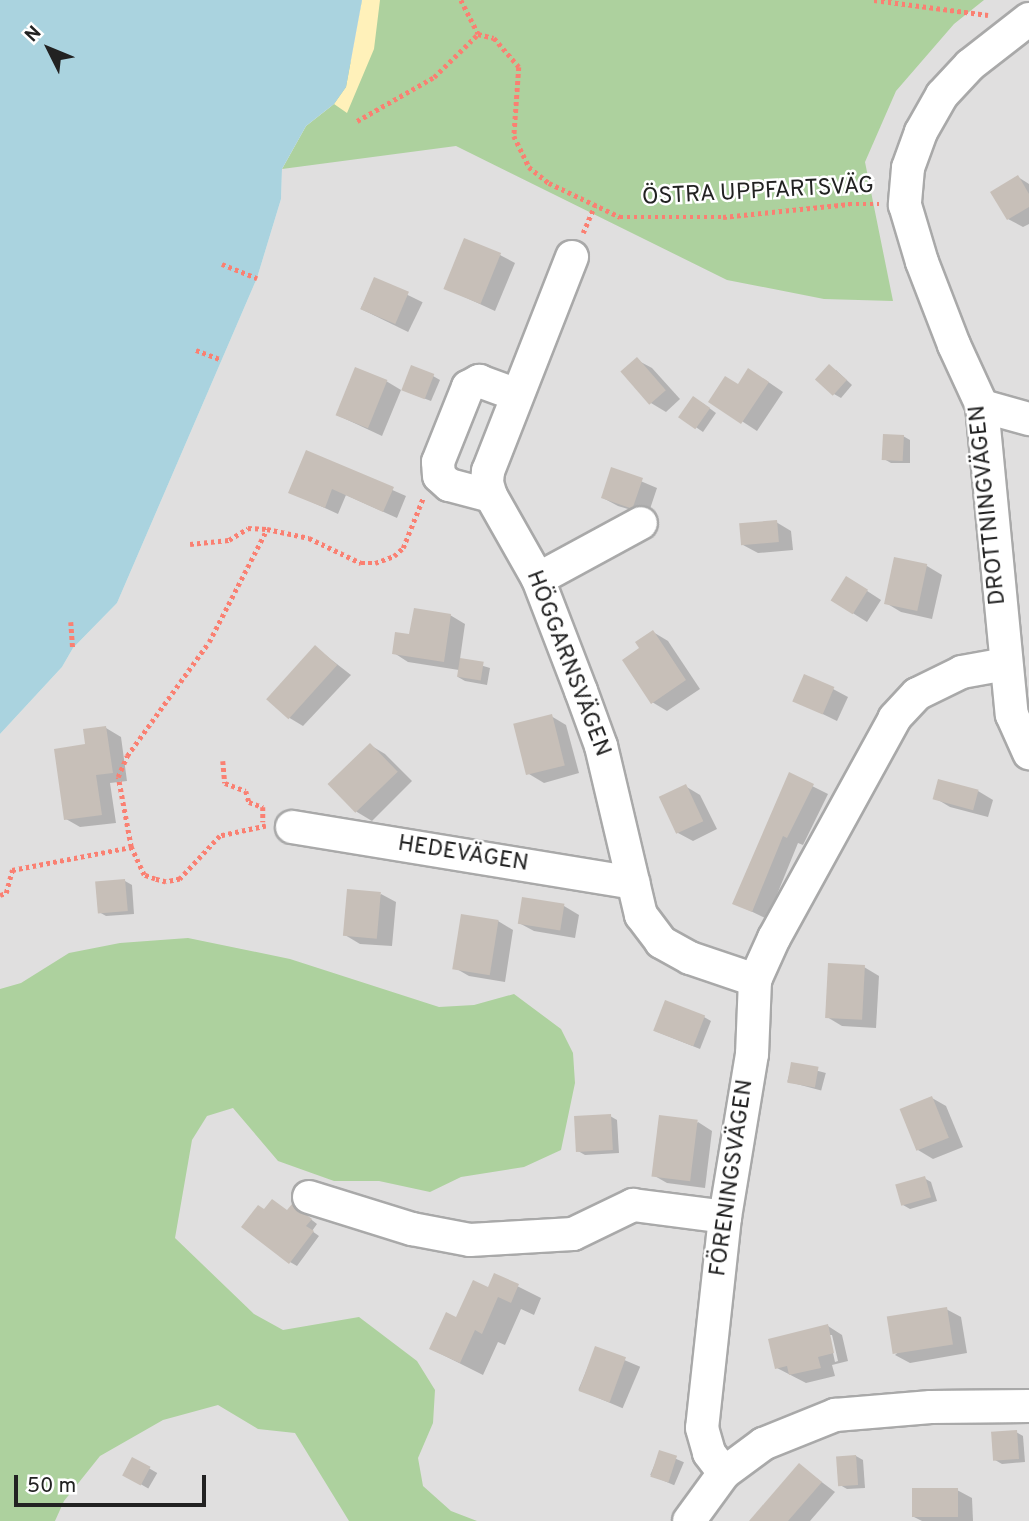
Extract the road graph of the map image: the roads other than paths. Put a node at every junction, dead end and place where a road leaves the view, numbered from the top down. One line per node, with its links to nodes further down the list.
1 (1028, 20): 4 (street, DROTTNINGVÄGEN)
2 (572, 257): 3 (street)
3 (517, 395): 6 (street); 6 (street)
4 (982, 406): 5 (street); 9 (street, DROTTNINGVÄGEN)
5 (1029, 419)
6 (491, 496): 8 (street, HÖGGARNSVÄGEN)
7 (641, 523): 8 (street)
8 (538, 579): 12 (street, HÖGGARNSVÄGEN)
9 (1006, 664): 10 (street, DROTTNINGVÄGEN); 13 (street, FÖRENINGSVÄGEN)
10 (1029, 753)
11 (277, 826): 12 (street, HEDEVÄGEN)
12 (633, 883): 13 (street, HÖGGARNSVÄGEN)
13 (755, 980): 15 (street, FÖRENINGSVÄGEN)
14 (309, 1197): 15 (street)
15 (725, 1217): 17 (street, FÖRENINGSVÄGEN)
16 (1029, 1406): 17 (street)
17 (724, 1473): 18 (street)
18 (689, 1521)

